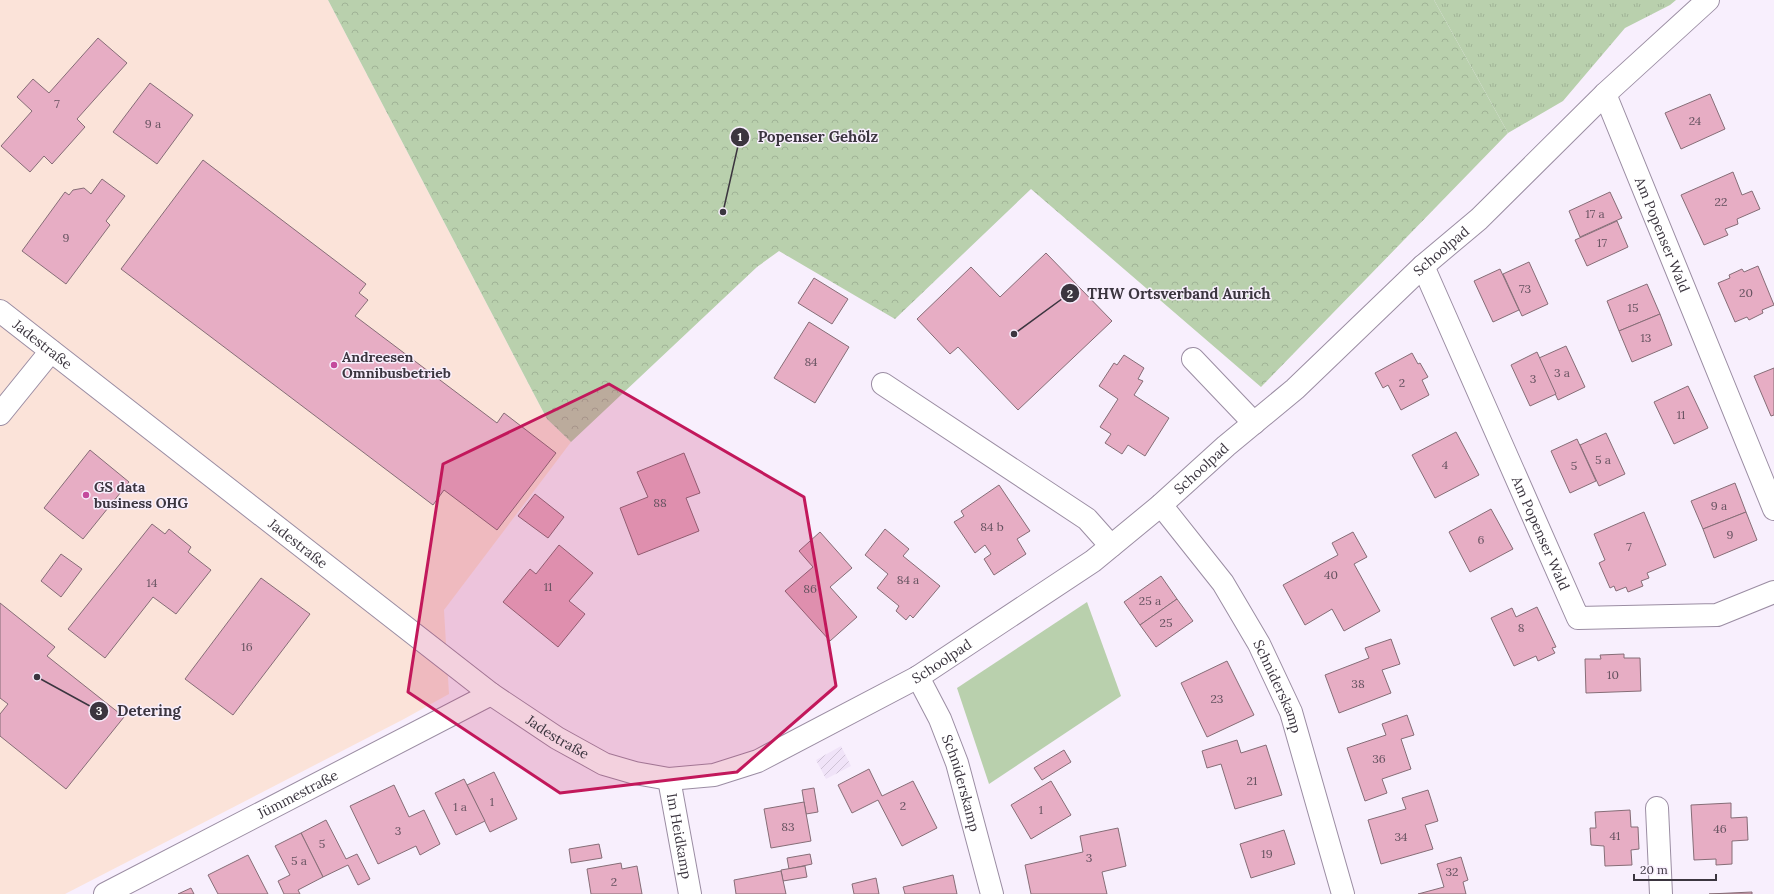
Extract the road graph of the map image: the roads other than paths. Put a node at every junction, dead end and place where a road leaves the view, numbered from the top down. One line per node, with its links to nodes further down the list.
1 (1708, 0): 2 (street, Schoolpad)
2 (1605, 94): 3 (street, Schoolpad); 11 (street, Am Popenser Wald)
3 (1423, 266): 9 (street, Schoolpad); 13 (street, Am Popenser Wald)
4 (0, 311): 5 (street, Jadestraße)
5 (51, 351): 8 (street); 15 (street, Jadestraße)
6 (1193, 359): 9 (street)
7 (883, 384): 12 (street)
8 (0, 414)
9 (1254, 423): 10 (street, Schoolpad)
10 (1161, 505): 12 (street, Schoolpad); 22 (street, Schniderskamp)
11 (1774, 509)
12 (1111, 546): 14 (street, Schoolpad)
13 (1774, 592)
14 (918, 677): 17 (street, Schoolpad); 21 (street, Schniderskamp)
15 (491, 694): 16 (street, Jadestraße); 19 (street, Jümmestraße)
16 (604, 764): 17 (street, Schoolpad)
17 (669, 779): 20 (street, Im Heidkamp)
18 (1657, 808): 23 (street)
19 (105, 894)
20 (690, 894)
21 (992, 894)
22 (1343, 894)
23 (1661, 894)

